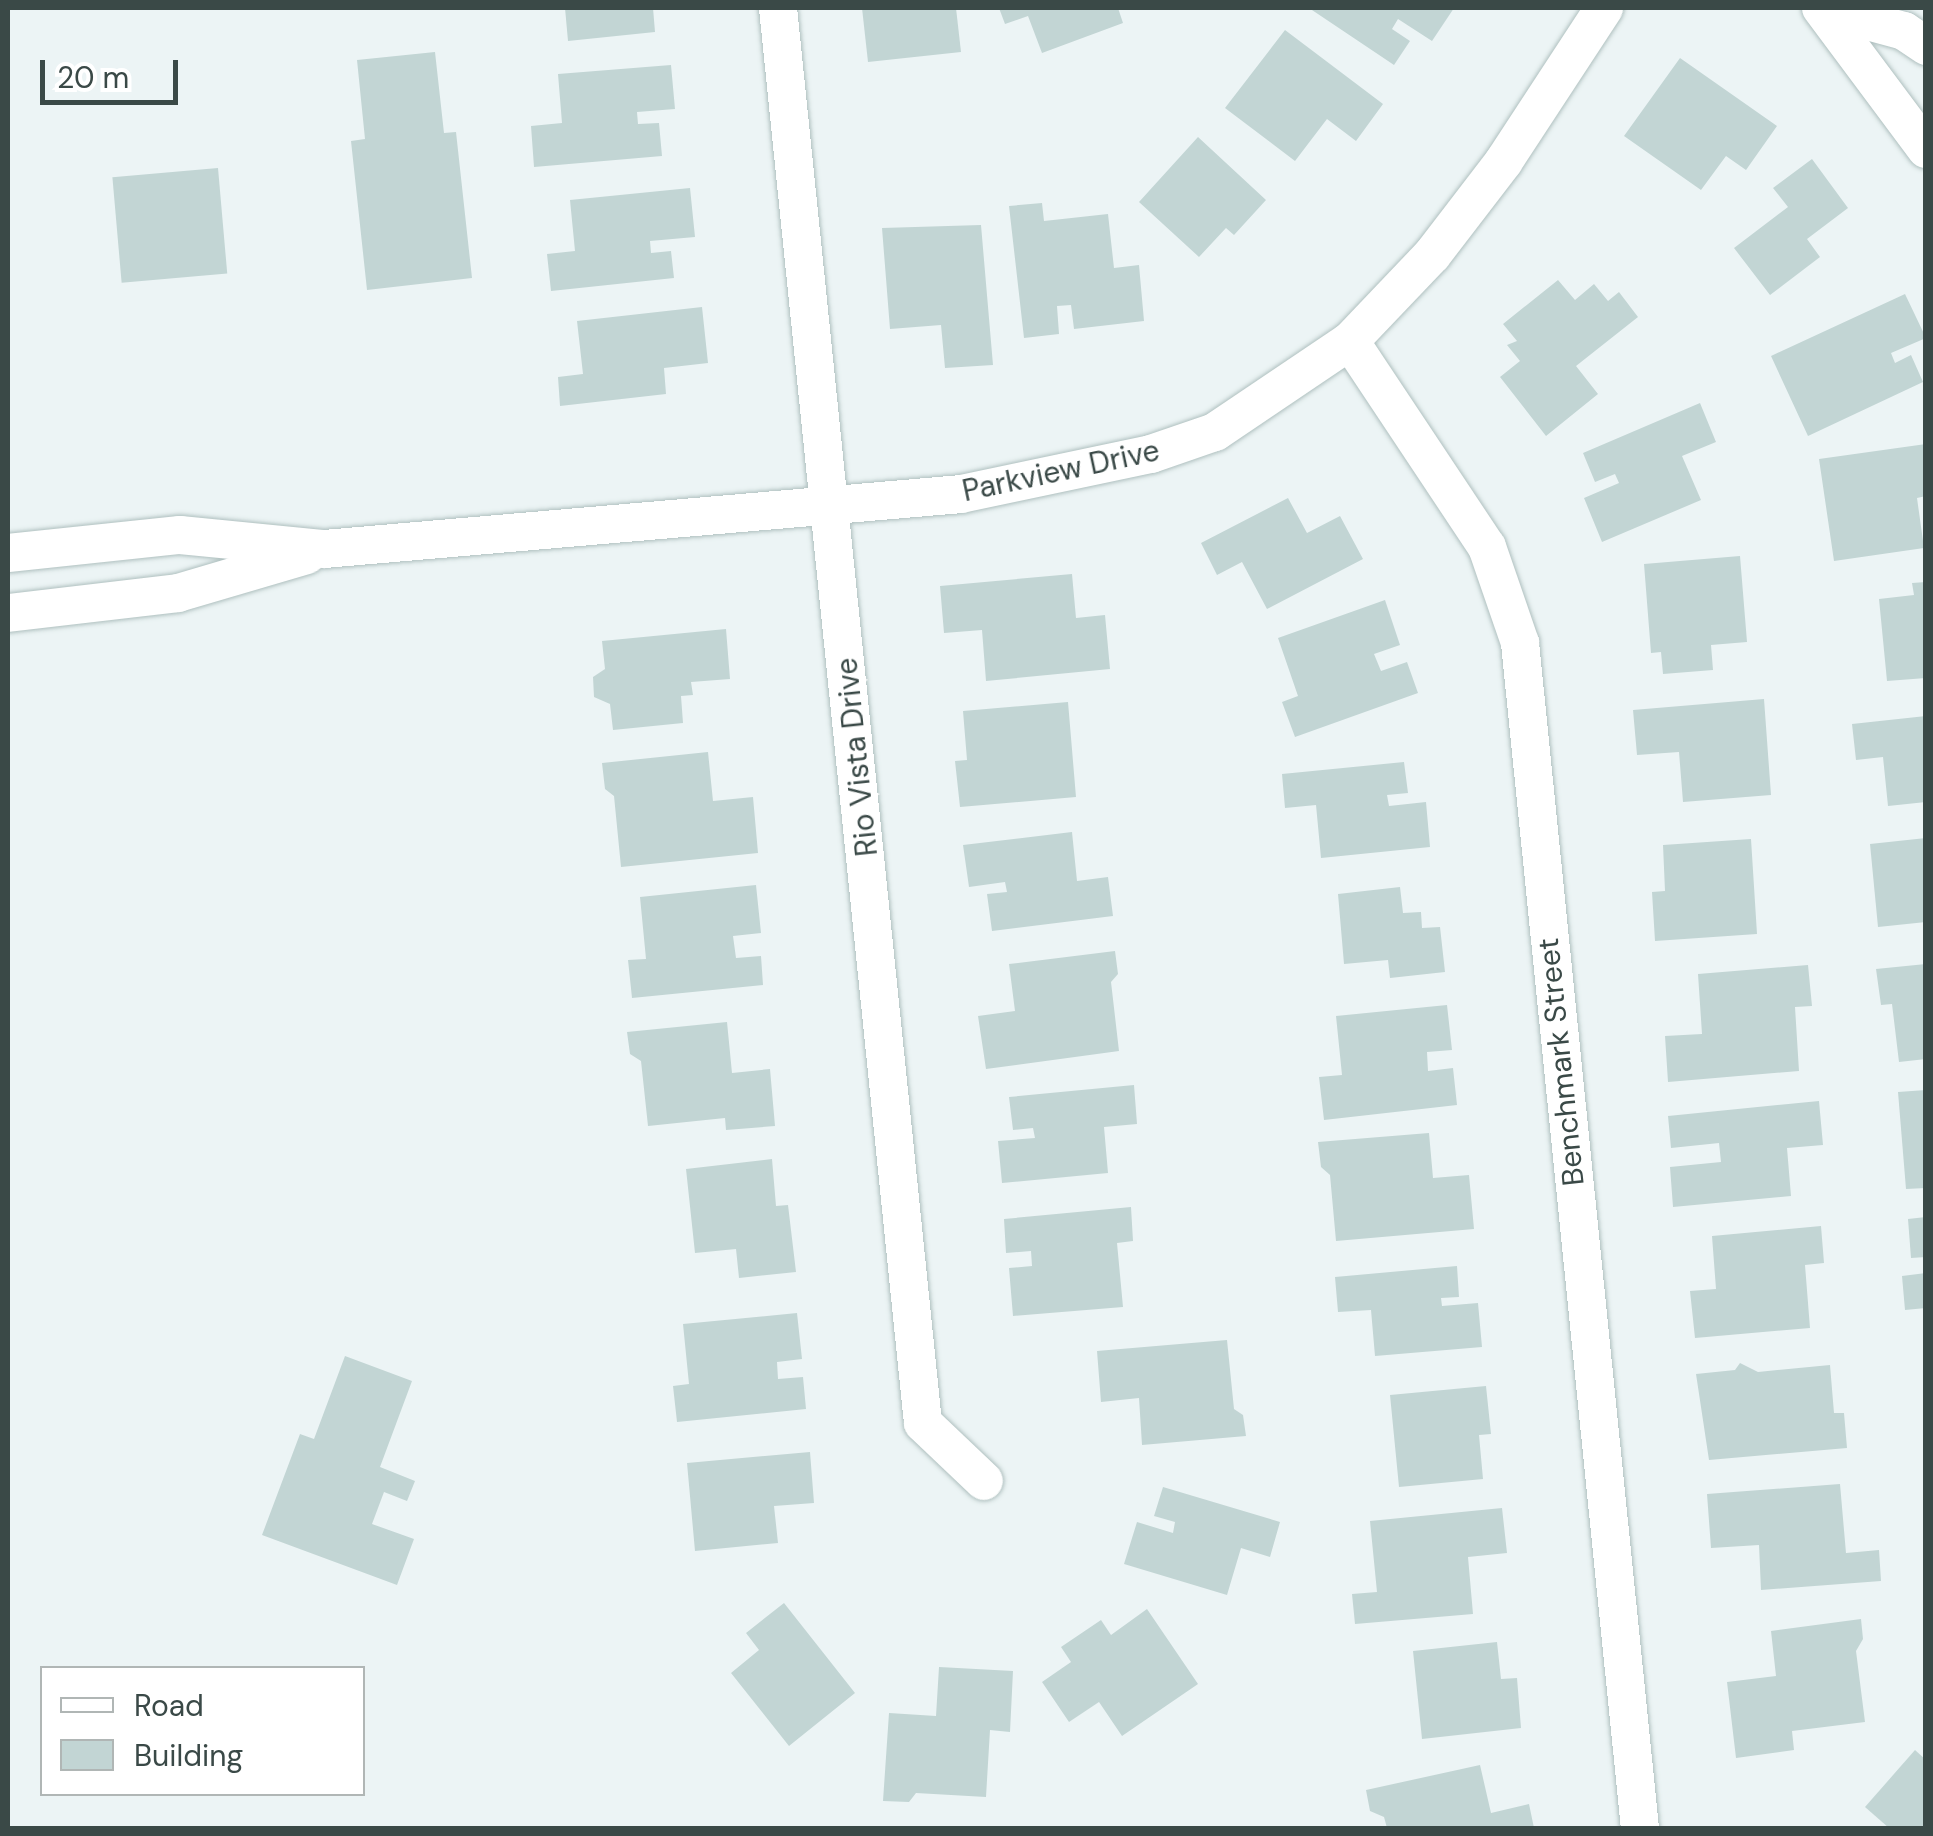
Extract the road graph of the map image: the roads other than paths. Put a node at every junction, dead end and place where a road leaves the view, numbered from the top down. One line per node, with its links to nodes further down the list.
1 (778, 8): 7 (street, Rio Vista Drive)
2 (1604, 8): 6 (street, Parkview Drive)
3 (1822, 8): 4 (street); 5 (street)
4 (1926, 46)
5 (1926, 149)
6 (1350, 341): 7 (street, Parkview Drive); 12 (street, Benchmark Street)
7 (832, 504): 8 (street, Parkview Drive); 11 (street, Rio Vista Drive)
8 (324, 550): 9 (street, Parkview Drive); 10 (street, Parkview Drive)
9 (8, 553)
10 (8, 612)
11 (984, 1482)
12 (1640, 1828)

